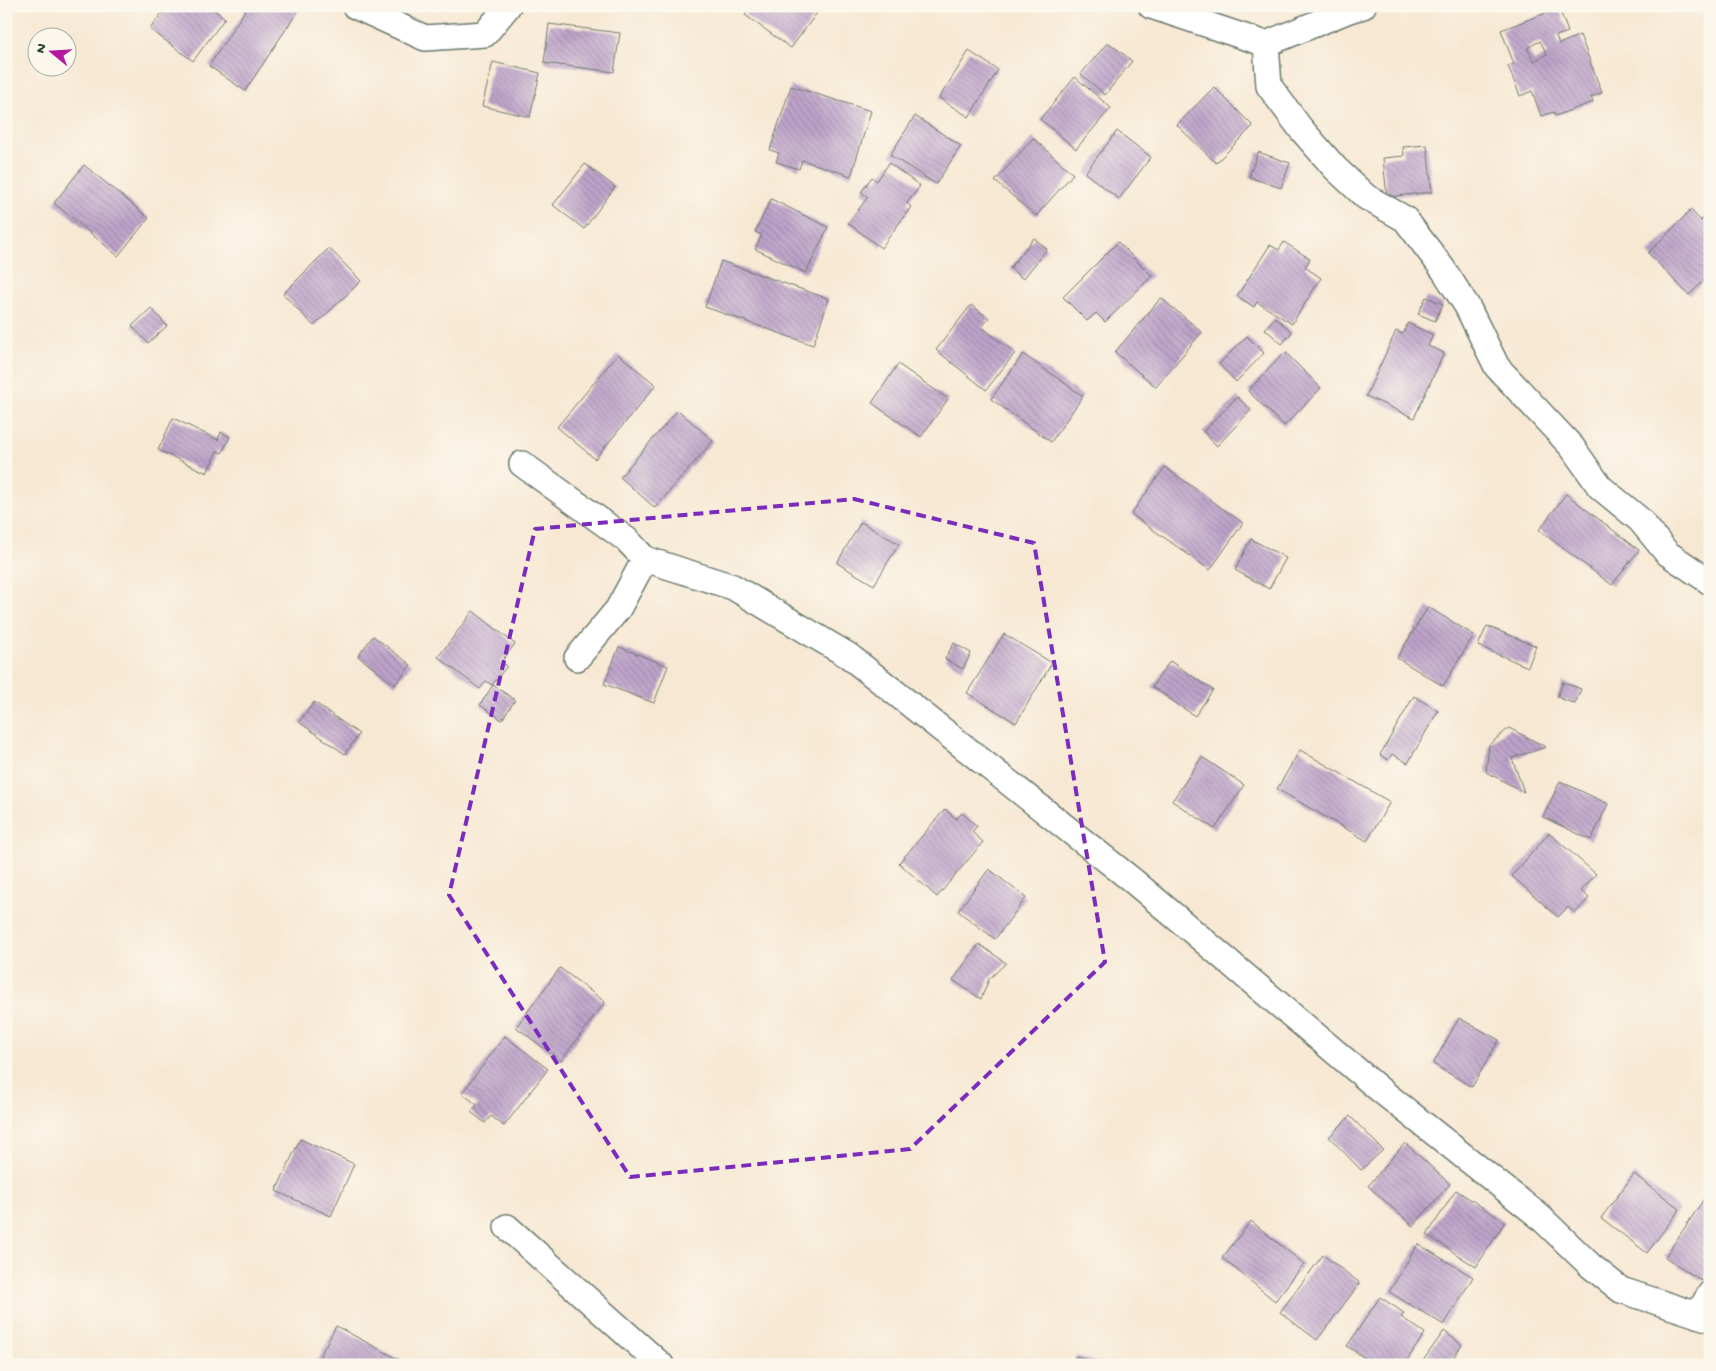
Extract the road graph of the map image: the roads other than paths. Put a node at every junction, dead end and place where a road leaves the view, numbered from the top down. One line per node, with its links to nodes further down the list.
1 (355, 6): 2 (street)
2 (508, 6)
3 (1152, 6): 5 (street)
4 (1363, 6): 5 (street)
5 (1266, 44): 8 (street)
6 (522, 464): 7 (street)
7 (645, 559): 9 (street); 11 (street)
8 (1710, 582)
9 (577, 658)
10 (507, 1227): 12 (street)
11 (1705, 1309)
12 (661, 1365)

